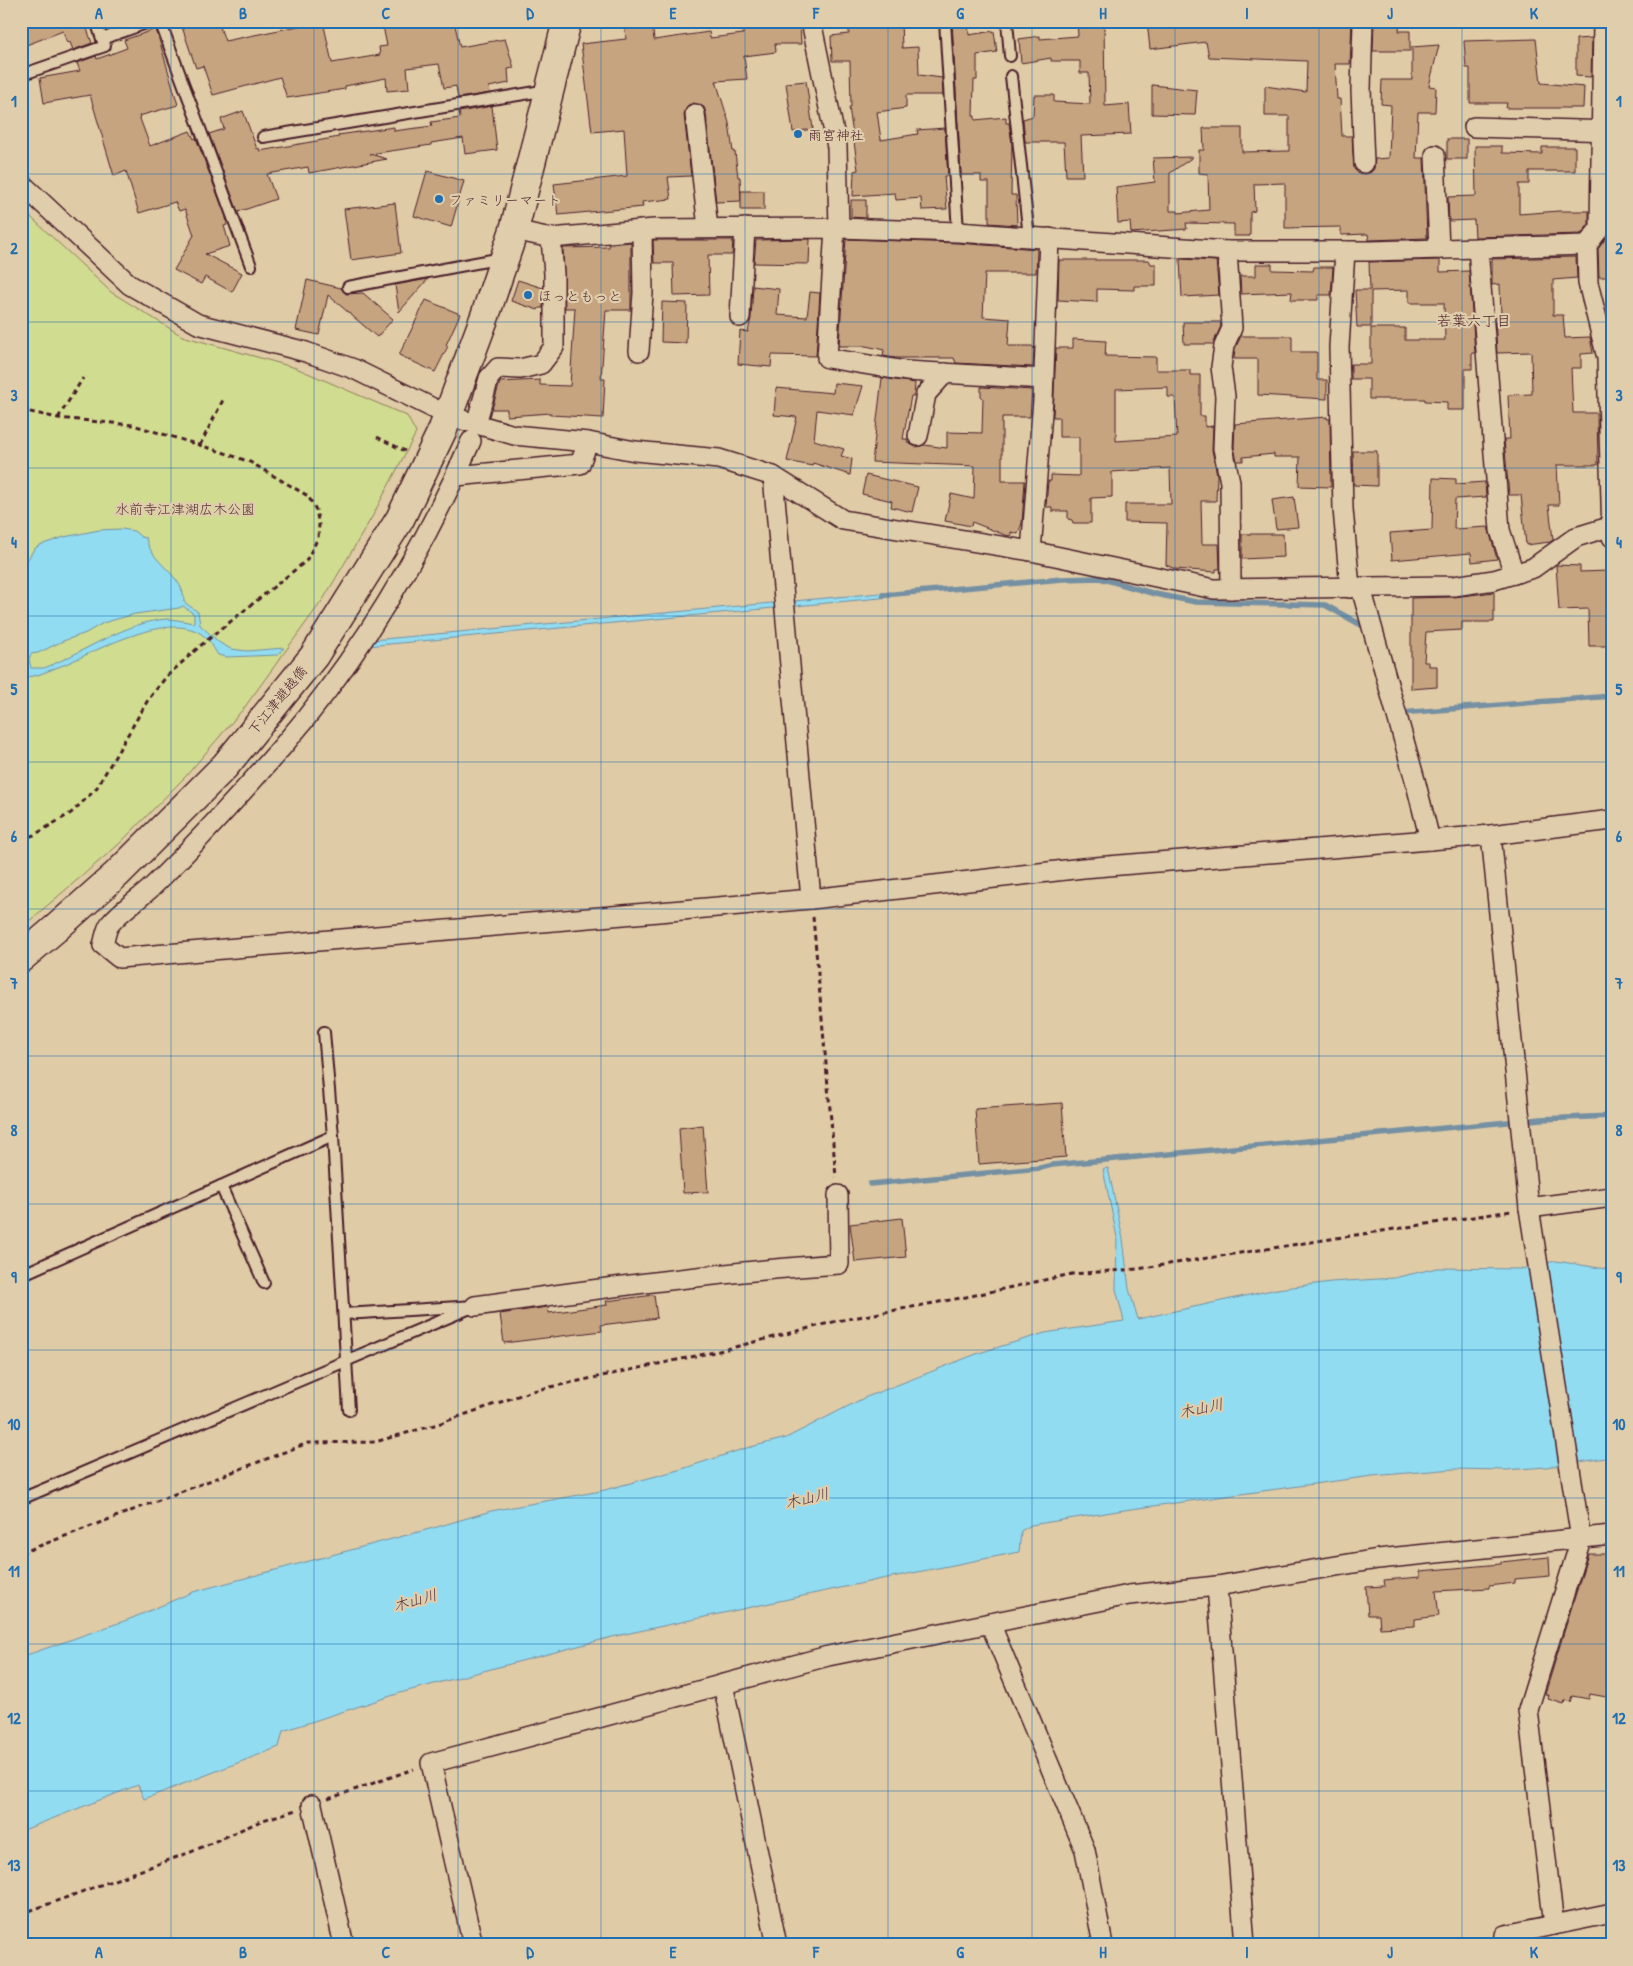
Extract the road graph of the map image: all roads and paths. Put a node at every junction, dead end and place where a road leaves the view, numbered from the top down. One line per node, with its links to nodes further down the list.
1 (96, 21): 10 (lane)
2 (152, 21): 10 (lane)
3 (160, 21): 37 (lane)
4 (567, 21): 14 (street, 下江津避越僑)
5 (811, 21): 24 (street)
6 (945, 21): 27 (lane)
7 (1006, 21): 11 (lane)
8 (1363, 21): 20 (street)
9 (1603, 21): 17 (street)
10 (102, 39): 12 (lane)
11 (1010, 56)
12 (21, 76)
13 (1011, 76): 28 (lane)
14 (549, 90): 18 (lane); 25 (street, 下江津避越僑)
15 (695, 114): 22 (street)
16 (1474, 127): 17 (street)
17 (1607, 130): 31 (street)
18 (263, 137)
19 (1436, 155): 33 (street)
20 (1364, 163)
21 (21, 183): 48 (street)
22 (708, 228): 23 (street); 26 (street)
23 (745, 228): 24 (street); 39 (street)
24 (837, 228): 27 (street); 41 (street)
25 (514, 230): 29 (street); 36 (street, 下江津避越僑)
26 (642, 230): 29 (street); 40 (street)
27 (958, 232): 28 (street)
28 (1029, 237): 30 (street)
29 (551, 238): 46 (street)
30 (1049, 238): 34 (street); 43 (street)
31 (1586, 245): 32 (street); 57 (street)
32 (1478, 248): 33 (street); 59 (street)
33 (1439, 249): 35 (street)
34 (1227, 251): 35 (street); 61 (street)
35 (1345, 251): 60 (street)
36 (505, 257): 38 (lane); 48 (street, 下江津避越僑)
37 (251, 266)
38 (348, 287)
39 (740, 317)
40 (639, 351)
41 (945, 373): 43 (street); 49 (street)
42 (82, 378): 47 (path)
43 (1044, 379): 58 (street)
44 (223, 400): 53 (path)
45 (21, 410): 47 (path)
46 (478, 417)
47 (58, 418): 53 (path)
48 (446, 422): 52 (street); 67 (street, 下江津避越僑, bridge)
49 (918, 436)
50 (377, 437): 54 (path)
51 (471, 442): 55 (street)
52 (588, 442): 55 (street); 56 (street)
53 (200, 444): 64 (path)
54 (405, 451)
55 (456, 476): 66 (street)
56 (772, 476): 58 (street); 66 (street)
57 (1611, 530): 59 (street)
58 (1030, 551): 61 (street)
59 (1514, 574): 60 (street)
60 (1355, 588): 61 (street); 65 (street)
61 (1231, 589)
62 (1612, 820): 63 (street)
63 (1491, 836): 65 (street); 73 (street)
64 (21, 839)
65 (1430, 840): 66 (street)
66 (811, 899): 71 (path)
67 (21, 958)
68 (324, 1032): 69 (lane)
69 (333, 1136): 70 (lane); 77 (lane)
70 (221, 1186): 74 (lane); 75 (lane)
71 (838, 1195): 76 (street)
72 (1612, 1197): 73 (street)
73 (1529, 1208): 82 (street); 83 (path)
74 (21, 1275)
75 (264, 1283)
76 (475, 1306): 77 (lane); 78 (lane)
77 (344, 1314): 78 (lane)
78 (346, 1360): 79 (lane); 80 (lane)
79 (349, 1410)
80 (21, 1498)
81 (1612, 1535): 82 (street)
82 (1581, 1538): 84 (street); 91 (street)
83 (21, 1553)
84 (1217, 1586): 85 (street); 96 (street)
85 (990, 1623): 86 (street); 95 (street)
86 (723, 1684): 87 (street); 94 (street)
87 (431, 1763): 88 (path); 93 (street)
88 (312, 1805): 90 (path); 92 (street)
89 (1612, 1913): 91 (street)
90 (21, 1914)
91 (1554, 1925): 97 (street)
92 (344, 1945)
93 (472, 1945)
94 (777, 1945)
95 (1103, 1945)
96 (1245, 1945)
97 (1504, 1945)

